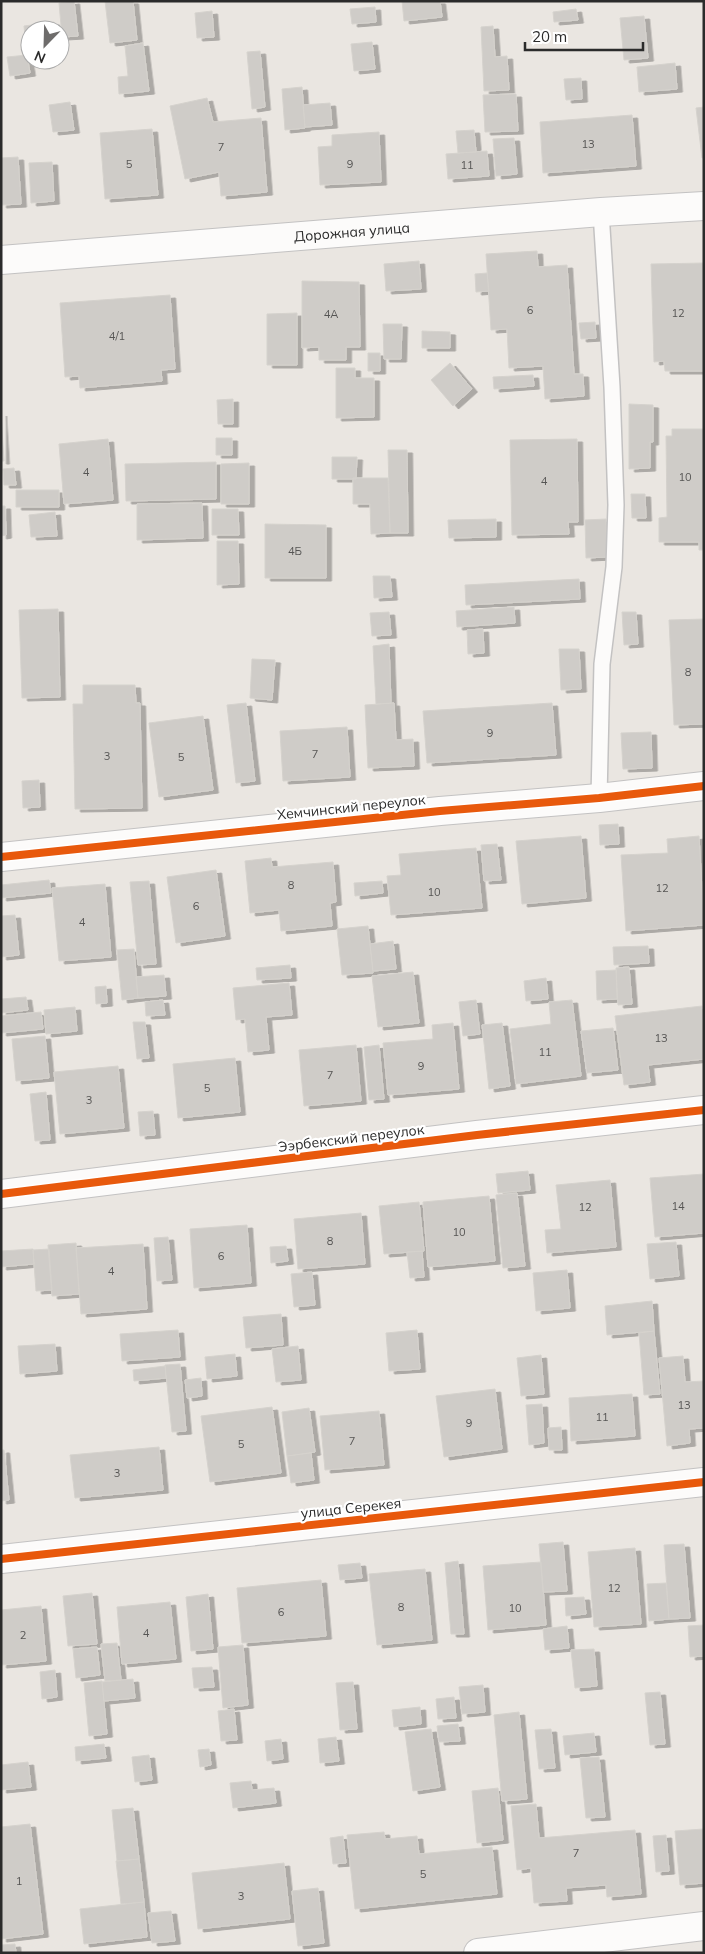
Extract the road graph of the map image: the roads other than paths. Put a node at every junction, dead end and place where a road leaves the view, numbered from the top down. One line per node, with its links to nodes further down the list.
1 (704, 206): 2 (street, Дорожная улица)
2 (601, 212): 3 (street, Дорожная улица); 5 (lane)
3 (1, 260)
4 (704, 786): 5 (street, Хемчинский переулок)
5 (599, 798): 6 (street, Хемчинский переулок)
6 (1, 857)
7 (704, 1110): 8 (street, Ээрбекский переулок)
8 (1, 1194)
9 (704, 1482): 10 (street, улица Серекея)
10 (1, 1558)
11 (704, 1926): 12 (street)
12 (478, 1953)

